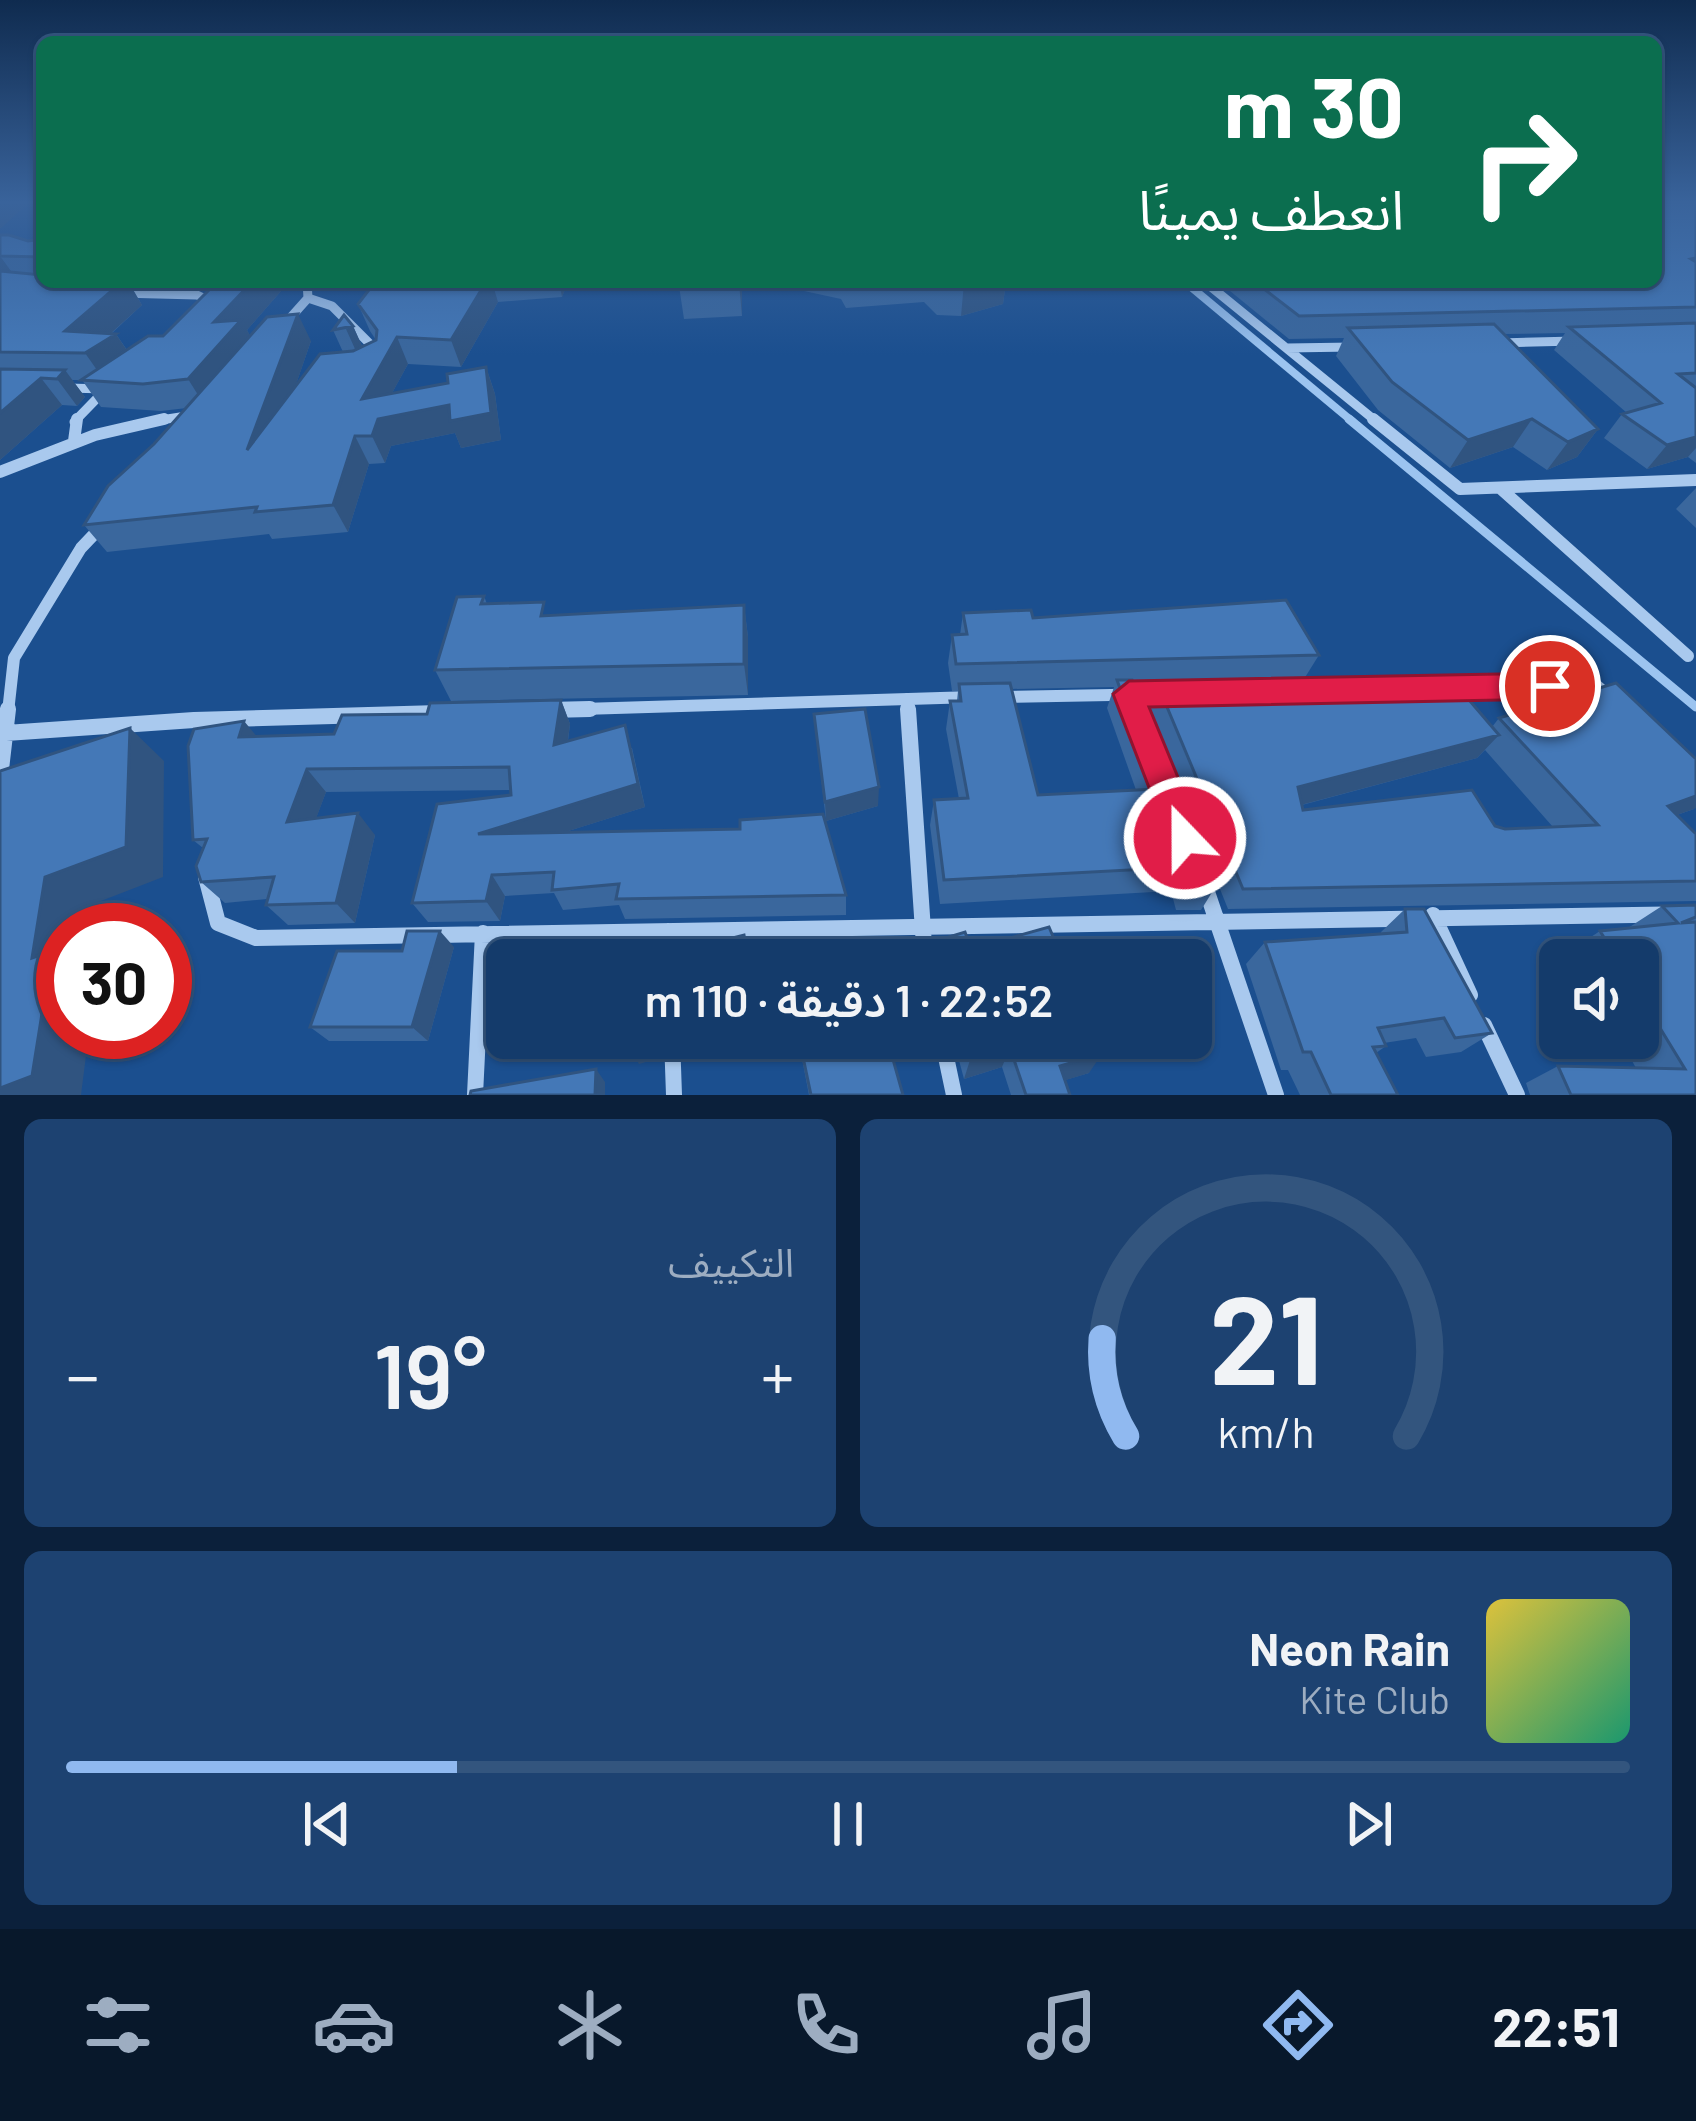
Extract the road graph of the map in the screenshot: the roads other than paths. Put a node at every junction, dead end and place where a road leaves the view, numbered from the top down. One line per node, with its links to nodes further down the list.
1 (307, 288): 4 (street)
2 (1212, 288): 10 (street)
3 (110, 292): 5 (street)
4 (308, 298): 6 (street); 11 (street)
5 (201, 313)
6 (274, 337)
7 (1582, 340): 8 (street)
8 (1491, 343)
9 (1378, 346): 10 (street)
10 (1287, 348): 19 (street)
11 (380, 361)
12 (124, 378): 14 (street)
13 (42, 387): 14 (street)
14 (106, 388): 16 (street)
15 (198, 426): 16 (street)
16 (74, 442): 17 (street)
17 (4, 467)
18 (1696, 480): 19 (street)
19 (1499, 488): 21 (street)
20 (112, 515): 31 (street)
21 (1688, 656)
22 (1316, 691): 29 (street)
23 (1175, 693): 24 (street)
24 (1129, 694): 25 (street); 28 (street)
25 (907, 699): 26 (street); 39 (street)
26 (526, 710)
27 (455, 712): 30 (street)
28 (1136, 715)
29 (1629, 715)
30 (194, 720): 31 (street); 32 (street)
31 (6, 734): 33 (street)
32 (196, 744)
33 (0, 778)
34 (1194, 859): 38 (street)
35 (205, 862): 41 (street)
36 (1696, 914): 37 (street)
37 (1432, 915): 38 (street); 50 (street)
38 (1220, 921): 39 (street); 49 (street)
39 (919, 929): 40 (street); 43 (street)
40 (668, 932): 41 (street); 42 (street)
41 (483, 933): 46 (street)
42 (668, 939)
43 (921, 939)
44 (673, 1059): 47 (street)
45 (946, 1059): 48 (street)
46 (475, 1095)
47 (674, 1095)
48 (954, 1095)
49 (1276, 1095)
50 (1517, 1095)

